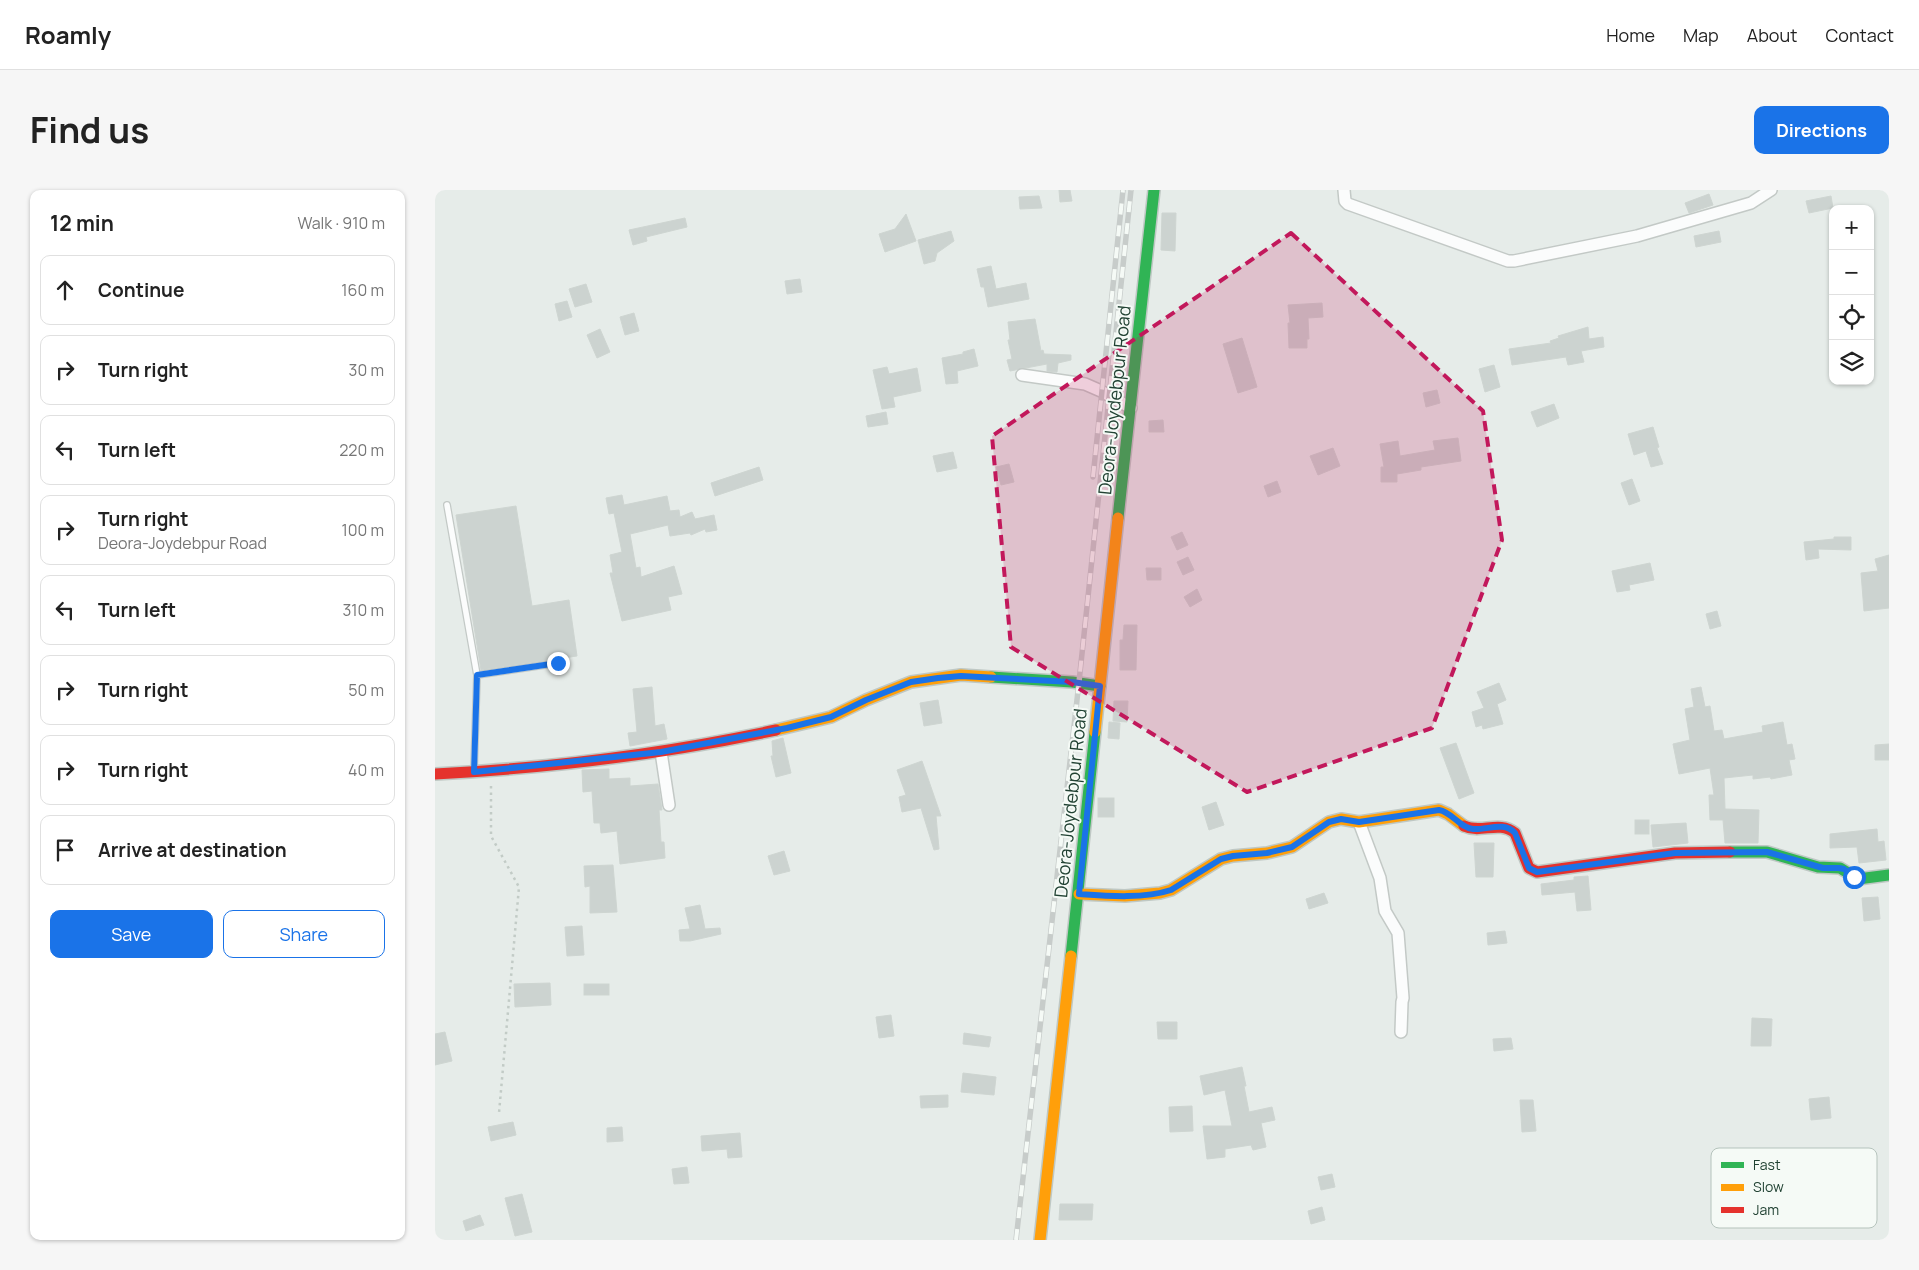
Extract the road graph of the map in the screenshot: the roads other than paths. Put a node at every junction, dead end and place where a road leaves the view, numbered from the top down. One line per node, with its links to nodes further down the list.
1 (1154, 190): 5 (street, Deora-Joydebpur Road)
2 (1344, 190): 3 (street)
3 (1771, 190)
4 (1022, 375): 5 (street)
5 (1131, 408): 9 (street, Deora-Joydebpur Road)
6 (447, 504): 8 (lane)
7 (558, 663): 8 (lane)
8 (477, 675): 11 (lane)
9 (1100, 686): 10 (street); 16 (street, Deora-Joydebpur Road)
10 (661, 752): 11 (street); 13 (street)
11 (474, 772): 12 (street)
12 (435, 774)
13 (669, 805)
14 (1359, 822): 15 (street); 16 (street); 17 (street)
15 (1889, 875)
16 (1079, 894): 18 (street, Deora-Joydebpur Road)
17 (1401, 1032)
18 (1040, 1240)

